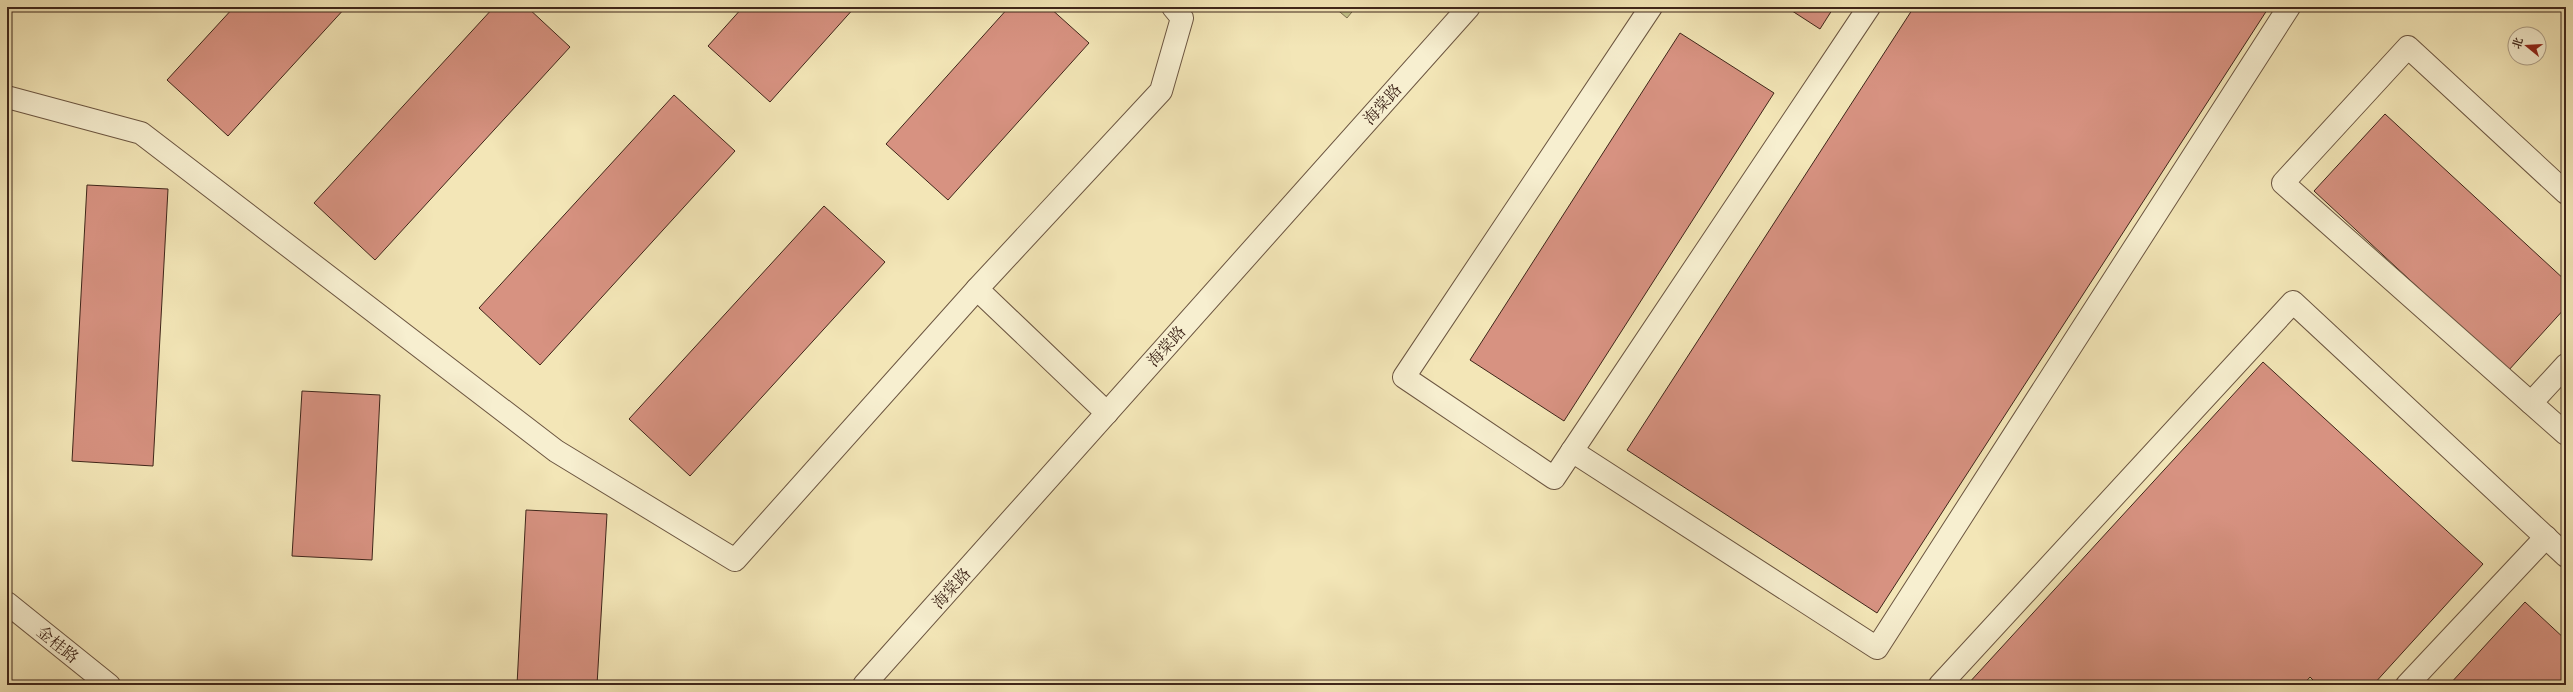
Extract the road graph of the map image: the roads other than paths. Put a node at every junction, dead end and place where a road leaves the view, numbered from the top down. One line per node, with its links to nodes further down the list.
1 (1174, 7): 8 (street)
2 (1469, 7): 11 (street, 海棠路)
3 (1651, 7): 13 (street)
4 (1869, 7): 13 (street)
5 (2289, 7): 13 (street)
6 (7, 97): 8 (street)
7 (2566, 193): 10 (street)
8 (977, 289): 11 (street)
9 (2566, 364): 10 (street)
10 (2531, 403): 12 (street)
11 (1107, 413): 18 (street, 海棠路)
12 (2566, 434)
13 (1572, 451)
14 (2546, 537): 15 (street); 19 (street); 20 (street)
15 (2566, 556)
16 (7, 603): 17 (street, 金桂路)
17 (109, 685)
18 (864, 685)
19 (1940, 685)
20 (2407, 685)

